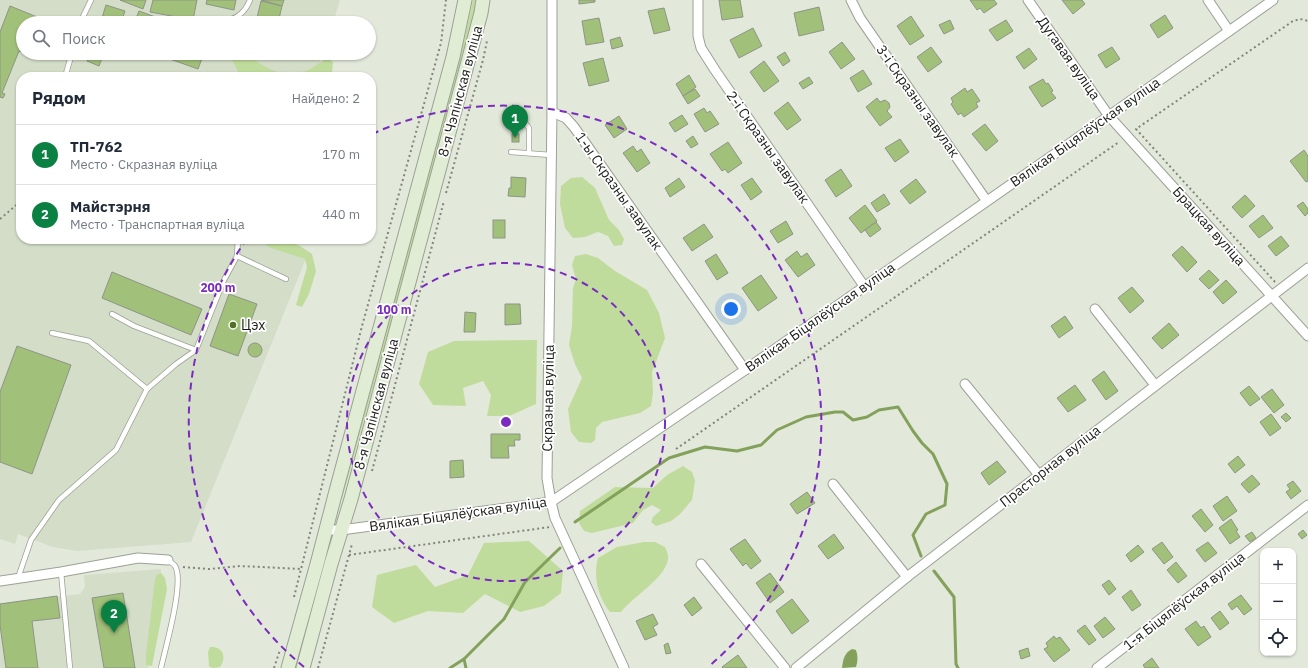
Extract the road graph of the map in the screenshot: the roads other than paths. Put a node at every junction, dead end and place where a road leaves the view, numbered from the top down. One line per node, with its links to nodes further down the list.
1 (91, 0): 11 (lane)
2 (250, 0): 12 (lane)
3 (465, 0): 42 (main road, 8-я Чэпінская вуліца)
4 (482, 0): 43 (main road, 8-я Чэпінская вуліца)
5 (552, 0): 16 (street)
6 (698, 0): 27 (street, 2-і Скразны завулак)
7 (851, 0): 22 (street, 3-і Скразны завулак)
8 (1028, 0): 17 (street, Дугавая вуліца)
9 (1208, 0): 13 (street)
10 (1273, 0): 13 (street, Вялікая Біцялёўская вуліца)
11 (84, 16)
12 (239, 16)
13 (1229, 31): 17 (street, Вялікая Біцялёўская вуліца)
14 (70, 60): 15 (lane)
15 (66, 72)
16 (552, 112): 21 (street, Скразная вуліца); 34 (street, 1-ы Скразны завулак)
17 (1109, 116): 22 (street, Вялікая Біцялёўская вуліца); 28 (street, Брацкая вуліца)
18 (511, 122): 20 (lane)
19 (511, 152): 20 (lane)
20 (529, 153): 21 (lane)
21 (551, 154): 40 (street, Скразная вуліца)
22 (986, 200): 27 (street, Вялікая Біцялёўская вуліца)
23 (238, 244): 24 (lane)
24 (237, 256): 26 (lane); 33 (lane)
25 (1308, 268): 28 (street, Прасторная вуліца)
26 (286, 279)
27 (864, 286): 34 (street, Вялікая Біцялёўская вуліца)
28 (1273, 296): 32 (street, Брацкая вуліца); 36 (street, Прасторная вуліца)
29 (1095, 309): 36 (street)
30 (112, 314): 33 (lane)
31 (52, 333): 37 (lane)
32 (1308, 336)
33 (196, 350): 37 (lane)
34 (744, 370): 40 (street, Вялікая Біцялёўская вуліца)
35 (965, 384): 38 (street)
36 (1155, 385): 38 (street, Прасторная вуліца)
37 (147, 389): 48 (lane)
38 (1039, 475): 47 (street, Прасторная вуліца)
39 (833, 484): 47 (street)
40 (550, 502): 43 (street, Вялікая Біцялёўская вуліца); 54 (street, Скразная вуліца)
41 (1308, 505): 57 (street, 1-я Біцялёўская вуліца)
42 (326, 530): 43 (street, Вялікая Біцялёўская вуліца); 52 (main road, 8-я Чэпінская вуліца)
43 (341, 530): 53 (main road, 8-я Чэпінская вуліца)
44 (168, 560): 46 (street); 51 (lane)
45 (701, 564): 55 (street)
46 (61, 572): 48 (street); 50 (lane)
47 (907, 577): 56 (street, Прасторная вуліца)
48 (18, 578): 49 (street)
49 (0, 581)
50 (70, 668)
51 (161, 668)
52 (288, 668)
53 (303, 668)
54 (624, 668)
55 (785, 668)
56 (796, 668)
57 (1097, 668)

